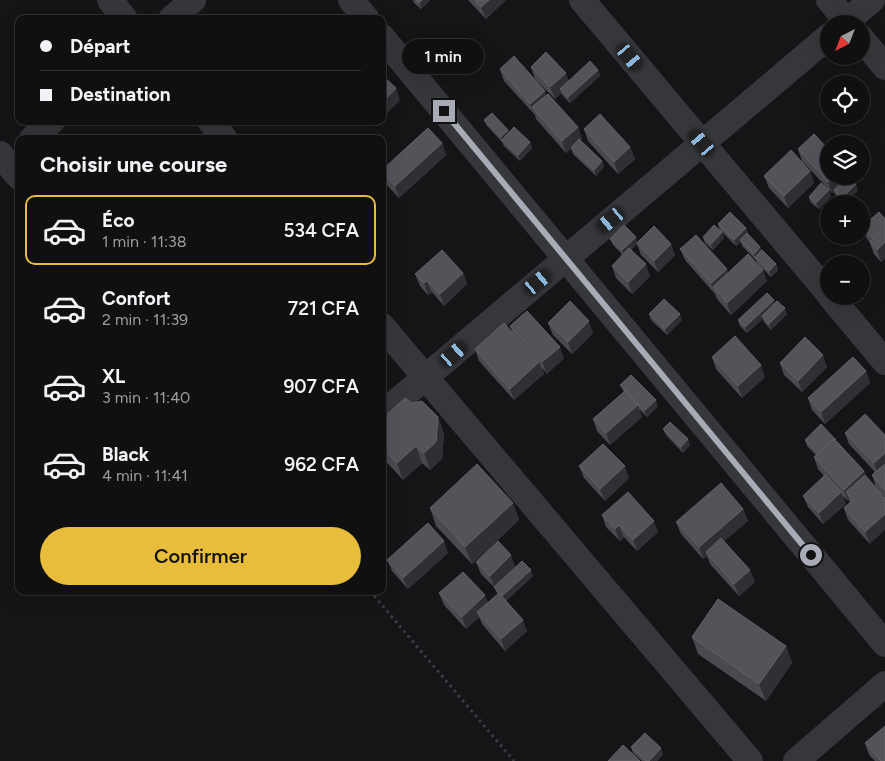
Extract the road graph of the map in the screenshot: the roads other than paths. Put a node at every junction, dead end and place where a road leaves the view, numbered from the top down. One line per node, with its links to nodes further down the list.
1 (110, 0): 7 (street)
2 (193, 0): 8 (street)
3 (351, 0): 9 (street)
4 (582, 0): 20 (street)
5 (829, 0): 10 (street)
6 (872, 0): 11 (street)
7 (122, 15)
8 (176, 15)
9 (364, 15)
10 (838, 15)
11 (859, 15)
12 (386, 42): 21 (street)
13 (820, 50): 20 (street)
14 (870, 52): 15 (street)
15 (885, 67)
16 (48, 125): 18 (street)
17 (213, 125): 19 (street)
18 (36, 135)
19 (222, 135)
20 (702, 143): 21 (street); 22 (street)
21 (566, 258): 26 (street); 28 (street)
22 (820, 283)
23 (838, 305): 25 (street)
24 (386, 331): 26 (street)
25 (885, 362)
26 (426, 378): 27 (street); 30 (street)
27 (386, 411)
28 (885, 644)
29 (885, 684): 31 (street)
30 (750, 761)
31 (796, 761)

